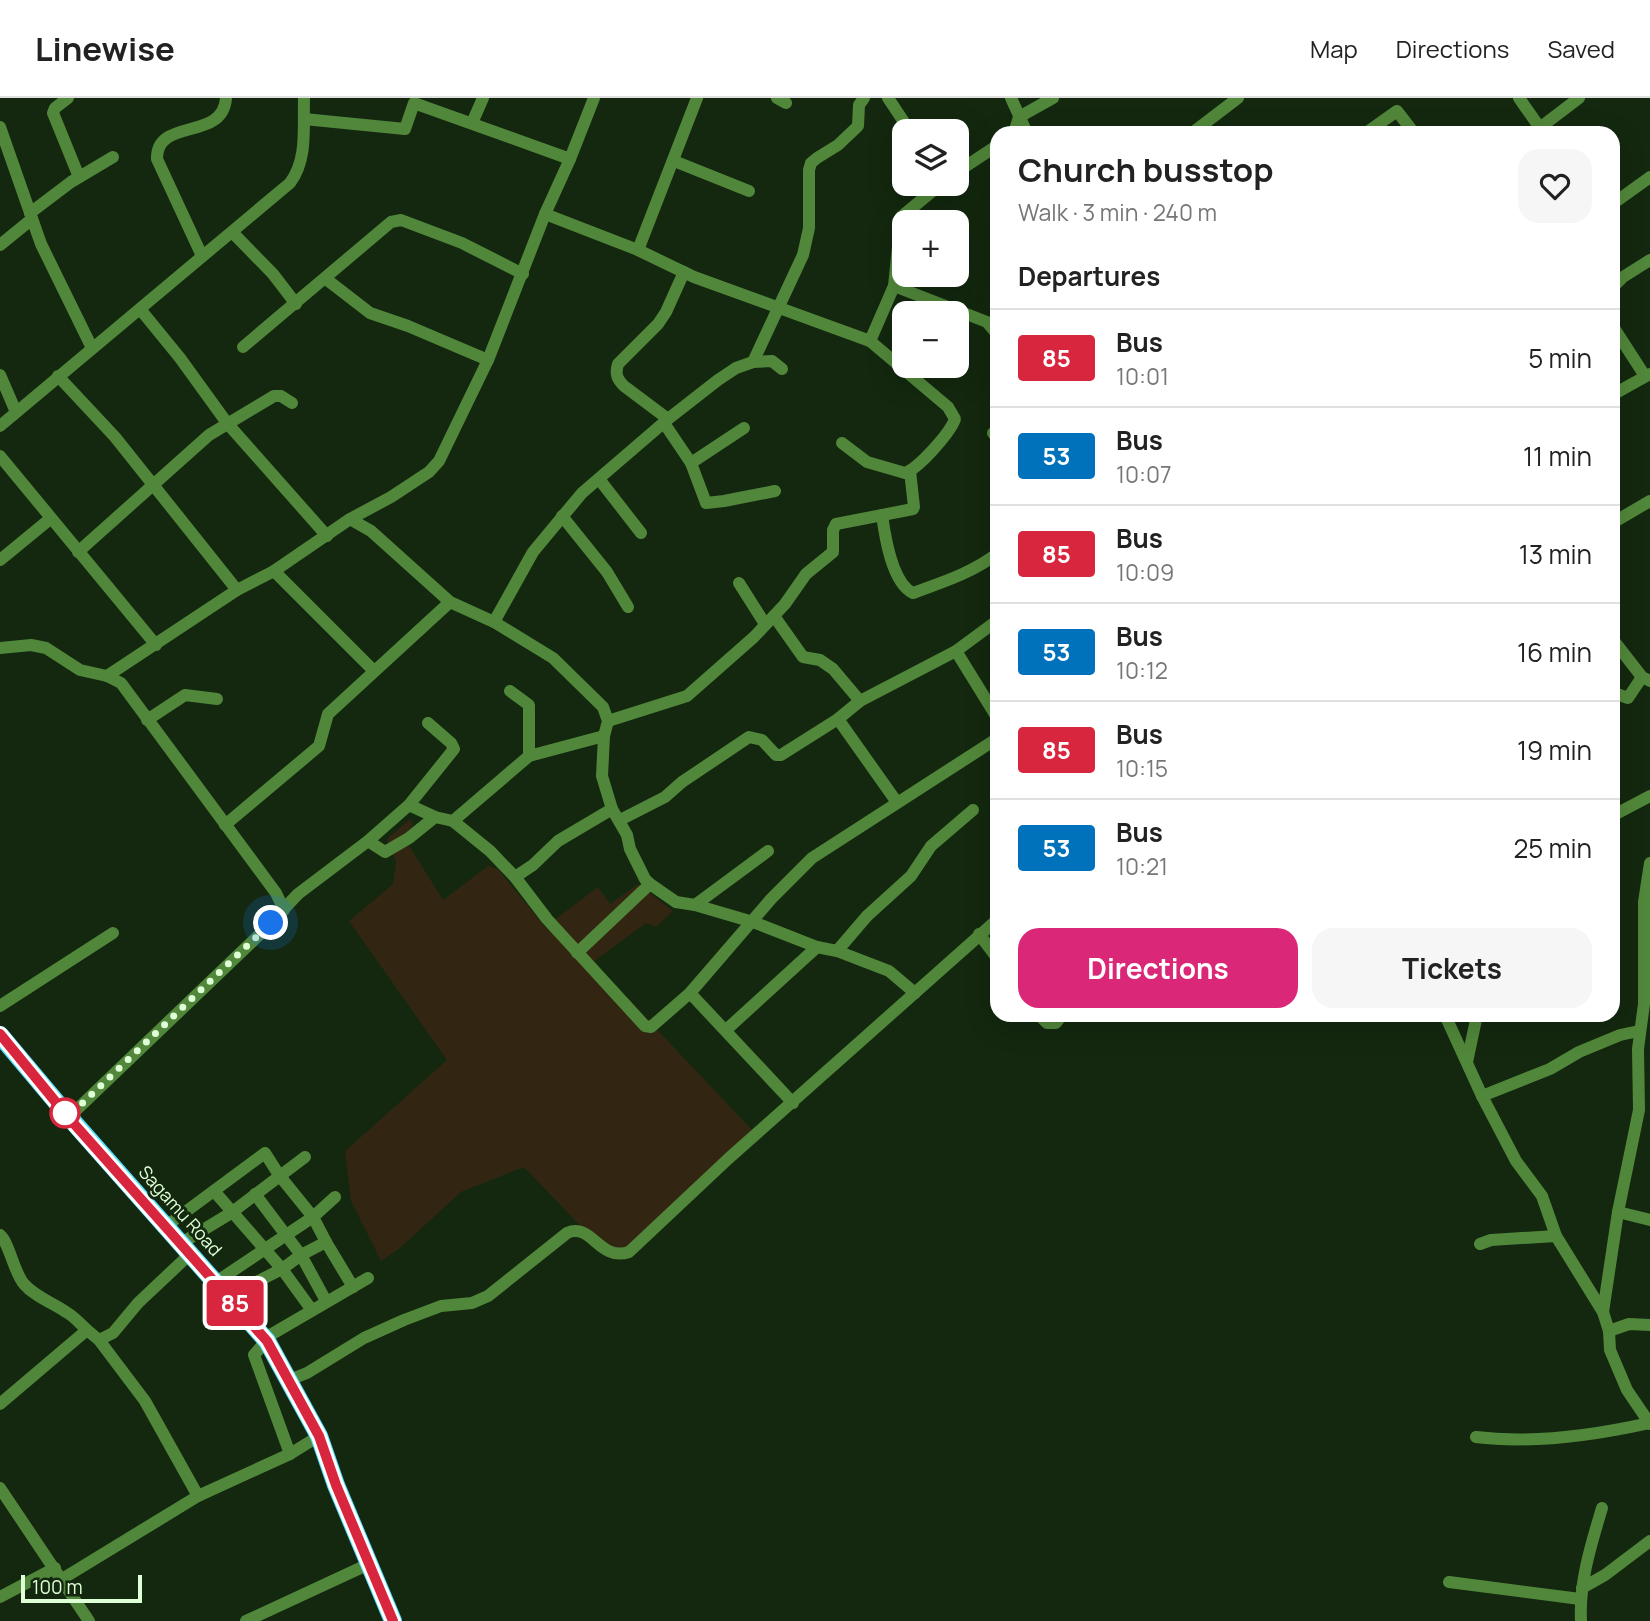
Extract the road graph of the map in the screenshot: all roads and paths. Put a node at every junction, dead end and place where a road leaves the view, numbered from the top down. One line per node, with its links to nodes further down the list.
1 (68, 98): 35 (street)
2 (226, 98): 46 (street)
3 (304, 98): 17 (street)
4 (483, 98): 19 (street)
5 (594, 98): 30 (street)
6 (697, 98): 31 (street)
7 (864, 98): 55 (street)
8 (888, 98): 18 (street)
9 (1011, 98): 16 (street)
10 (1054, 98): 16 (street)
11 (1238, 98): 22 (street)
12 (1389, 98): 15 (street)
13 (1519, 98): 25 (street)
14 (1579, 98): 26 (street)
15 (1397, 111): 23 (street); 24 (street)
16 (1019, 117): 20 (street); 21 (street)
17 (304, 119): 19 (street); 43 (street)
18 (902, 119)
19 (472, 123): 30 (street)
20 (1016, 126)
21 (1024, 126)
22 (1212, 126)
23 (1376, 126)
24 (1409, 126)
25 (1535, 126)
26 (1542, 126)
27 (0, 127): 32 (street)
28 (990, 150): 33 (street)
29 (113, 157): 35 (street)
30 (570, 159): 41 (street)
31 (674, 161): 37 (street); 45 (street)
32 (14, 162): 34 (street); 42 (street)
33 (969, 164)
34 (0, 166)
35 (79, 177): 42 (street)
36 (1650, 177): 39 (street)
37 (749, 191)
38 (926, 196): 40 (street)
39 (1620, 199)
40 (909, 210)
41 (545, 214): 45 (street); 49 (street)
42 (31, 216): 44 (street); 60 (street)
43 (233, 233): 46 (street); 54 (street)
44 (0, 245)
45 (638, 250): 48 (street)
46 (202, 256): 56 (street)
47 (1650, 260): 51 (street)
48 (684, 272): 55 (street); 71 (street)
49 (523, 274): 50 (street); 62 (street)
50 (326, 279): 54 (street); 62 (street)
51 (1620, 280)
52 (894, 287): 59 (street)
53 (897, 287): 57 (street)
54 (296, 304): 61 (street)
55 (780, 307): 59 (street); 63 (street)
56 (140, 309): 60 (street); 72 (street)
57 (990, 326)
58 (1620, 336): 66 (street)
59 (870, 341): 78 (street)
60 (92, 348): 67 (street)
61 (243, 348)
62 (488, 360): 83 (street)
63 (752, 362): 64 (street); 71 (street)
64 (782, 369)
65 (0, 375): 70 (street)
66 (1648, 375): 68 (street)
67 (58, 376): 70 (street); 80 (street)
68 (1620, 391)
69 (292, 403): 72 (street)
70 (16, 412): 73 (street)
71 (666, 421): 77 (street); 79 (street)
72 (227, 423): 80 (street); 91 (street)
73 (0, 426)
74 (744, 428): 77 (street)
75 (842, 443): 78 (street)
76 (0, 456): 87 (street)
77 (691, 463): 81 (street)
78 (910, 471): 85 (street)
79 (599, 479): 84 (street); 90 (street)
80 (154, 486): 92 (street); 97 (street)
81 (775, 491)
82 (1650, 501): 86 (street)
83 (372, 508): 88 (street); 89 (street)
84 (562, 516): 99 (street); 101 (street)
85 (882, 516): 93 (street); 100 (street)
86 (1620, 518)
87 (50, 519): 92 (street); 94 (street)
88 (350, 519): 89 (street); 91 (street)
89 (371, 531): 98 (street)
90 (641, 533)
91 (327, 536): 95 (street)
92 (78, 552): 103 (street)
93 (990, 559)
94 (0, 560)
95 (274, 570): 97 (street); 107 (street)
96 (739, 583): 100 (street)
97 (237, 590): 103 (street)
98 (450, 602): 101 (street); 107 (street)
99 (628, 607)
100 (769, 620): 113 (street); 117 (street)
101 (494, 622): 117 (street)
102 (990, 626): 106 (street)
103 (156, 645): 108 (street)
104 (1620, 647): 109 (street)
105 (0, 648): 108 (street)
106 (956, 651): 113 (street); 114 (street)
107 (373, 670): 130 (street)
108 (107, 676): 116 (street)
109 (1646, 679): 111 (street)
110 (510, 691): 121 (street)
111 (1620, 695)
112 (217, 699): 116 (street)
113 (860, 701): 115 (street)
114 (990, 706)
115 (838, 719): 123 (street); 127 (street)
116 (147, 720): 130 (street)
117 (608, 721): 119 (street)
118 (428, 723): 124 (street)
119 (604, 736): 121 (street); 127 (street)
120 (990, 743): 123 (street)
121 (529, 756): 129 (street)
122 (1650, 796): 126 (street)
123 (896, 801): 138 (street)
124 (409, 805): 128 (street); 131 (street)
125 (973, 810): 144 (street)
126 (1620, 812)
127 (616, 814): 134 (street); 135 (street)
128 (435, 817): 129 (street); 131 (street)
129 (453, 821): 134 (street)
130 (225, 825): 137 (street)
131 (368, 841): 137 (street)
132 (768, 851): 136 (street)
133 (1650, 863): 152 (street)
134 (515, 877): 145 (street)
135 (650, 884): 136 (street); 145 (street)
136 (695, 905): 138 (street)
137 (284, 910): 160 (street)
138 (753, 922): 142 (street); 146 (street)
139 (990, 925): 141 (street)
140 (113, 933): 148 (street)
141 (979, 934): 143 (street); 147 (street)
142 (817, 947): 144 (street); 151 (street)
143 (990, 948)
144 (836, 951): 147 (street)
145 (577, 953): 146 (street)
146 (690, 993): 151 (street)
147 (915, 993): 158 (street)
148 (0, 1006)
149 (1448, 1022): 156 (street)
150 (1476, 1022): 156 (street)
151 (726, 1030): 158 (street)
152 (1640, 1031): 154 (street); 155 (street)
153 (0, 1034): 160 (highway, Sagamu Road)
154 (1620, 1035): 155 (street); 157 (street)
155 (1638, 1049): 159 (street)
156 (1467, 1062): 157 (street)
157 (1482, 1096): 173 (street)
158 (793, 1103): 192 (street)
159 (1644, 1112): 166 (street)
160 (68, 1117): 170 (highway, Sagamu Road)
161 (305, 1157): 162 (street)
162 (279, 1174): 163 (street); 164 (street); 168 (street)
163 (214, 1191): 167 (street); 170 (street)
164 (255, 1194): 167 (street); 171 (street)
165 (335, 1198): 168 (street)
166 (1618, 1212): 169 (street); 186 (street)
167 (231, 1213): 176 (street); 177 (street)
168 (313, 1217): 171 (street); 174 (street)
169 (1650, 1220)
170 (165, 1227): 176 (highway, Sagamu Road)
171 (286, 1234): 177 (street); 178 (street)
172 (0, 1235): 188 (street)
173 (1556, 1236): 175 (street); 186 (street)
174 (326, 1242): 178 (street); 182 (street)
175 (1480, 1244)
176 (185, 1249): 181 (highway, Sagamu Road); 190 (street)
177 (263, 1250): 179 (street); 181 (street)
178 (301, 1255): 179 (street); 184 (street)
179 (282, 1269): 183 (street); 185 (street)
180 (368, 1278): 182 (street)
181 (216, 1282): 183 (highway, Sagamu Road)
182 (354, 1287): 184 (street)
183 (229, 1296): 191 (highway, Sagamu Road)
184 (326, 1301): 185 (street)
185 (311, 1309): 191 (street)
186 (1603, 1312): 189 (street)
187 (1650, 1325): 189 (street)
188 (87, 1331): 190 (street); 193 (street)
189 (1609, 1331): 194 (street)
190 (99, 1340): 199 (street)
191 (267, 1341): 192 (highway, Sagamu Road); 197 (street)
192 (289, 1380): 195 (highway, Sagamu Road)
193 (0, 1404)
194 (1650, 1423): 196 (street)
195 (319, 1436): 197 (street); 202 (highway, Sagamu Road)
196 (1476, 1437)
197 (290, 1454): 199 (street)
198 (0, 1488): 203 (street)
199 (198, 1496): 203 (street)
200 (1602, 1508): 205 (street)
201 (1650, 1541): 205 (street)
202 (369, 1564): 208 (street); 209 (highway, Sagamu Road)
203 (59, 1574): 206 (street); 207 (street)
204 (1449, 1582): 205 (street)
205 (1581, 1594): 210 (street)
206 (0, 1597)
207 (89, 1621)
208 (246, 1621)
209 (393, 1621)
210 (1581, 1621)

